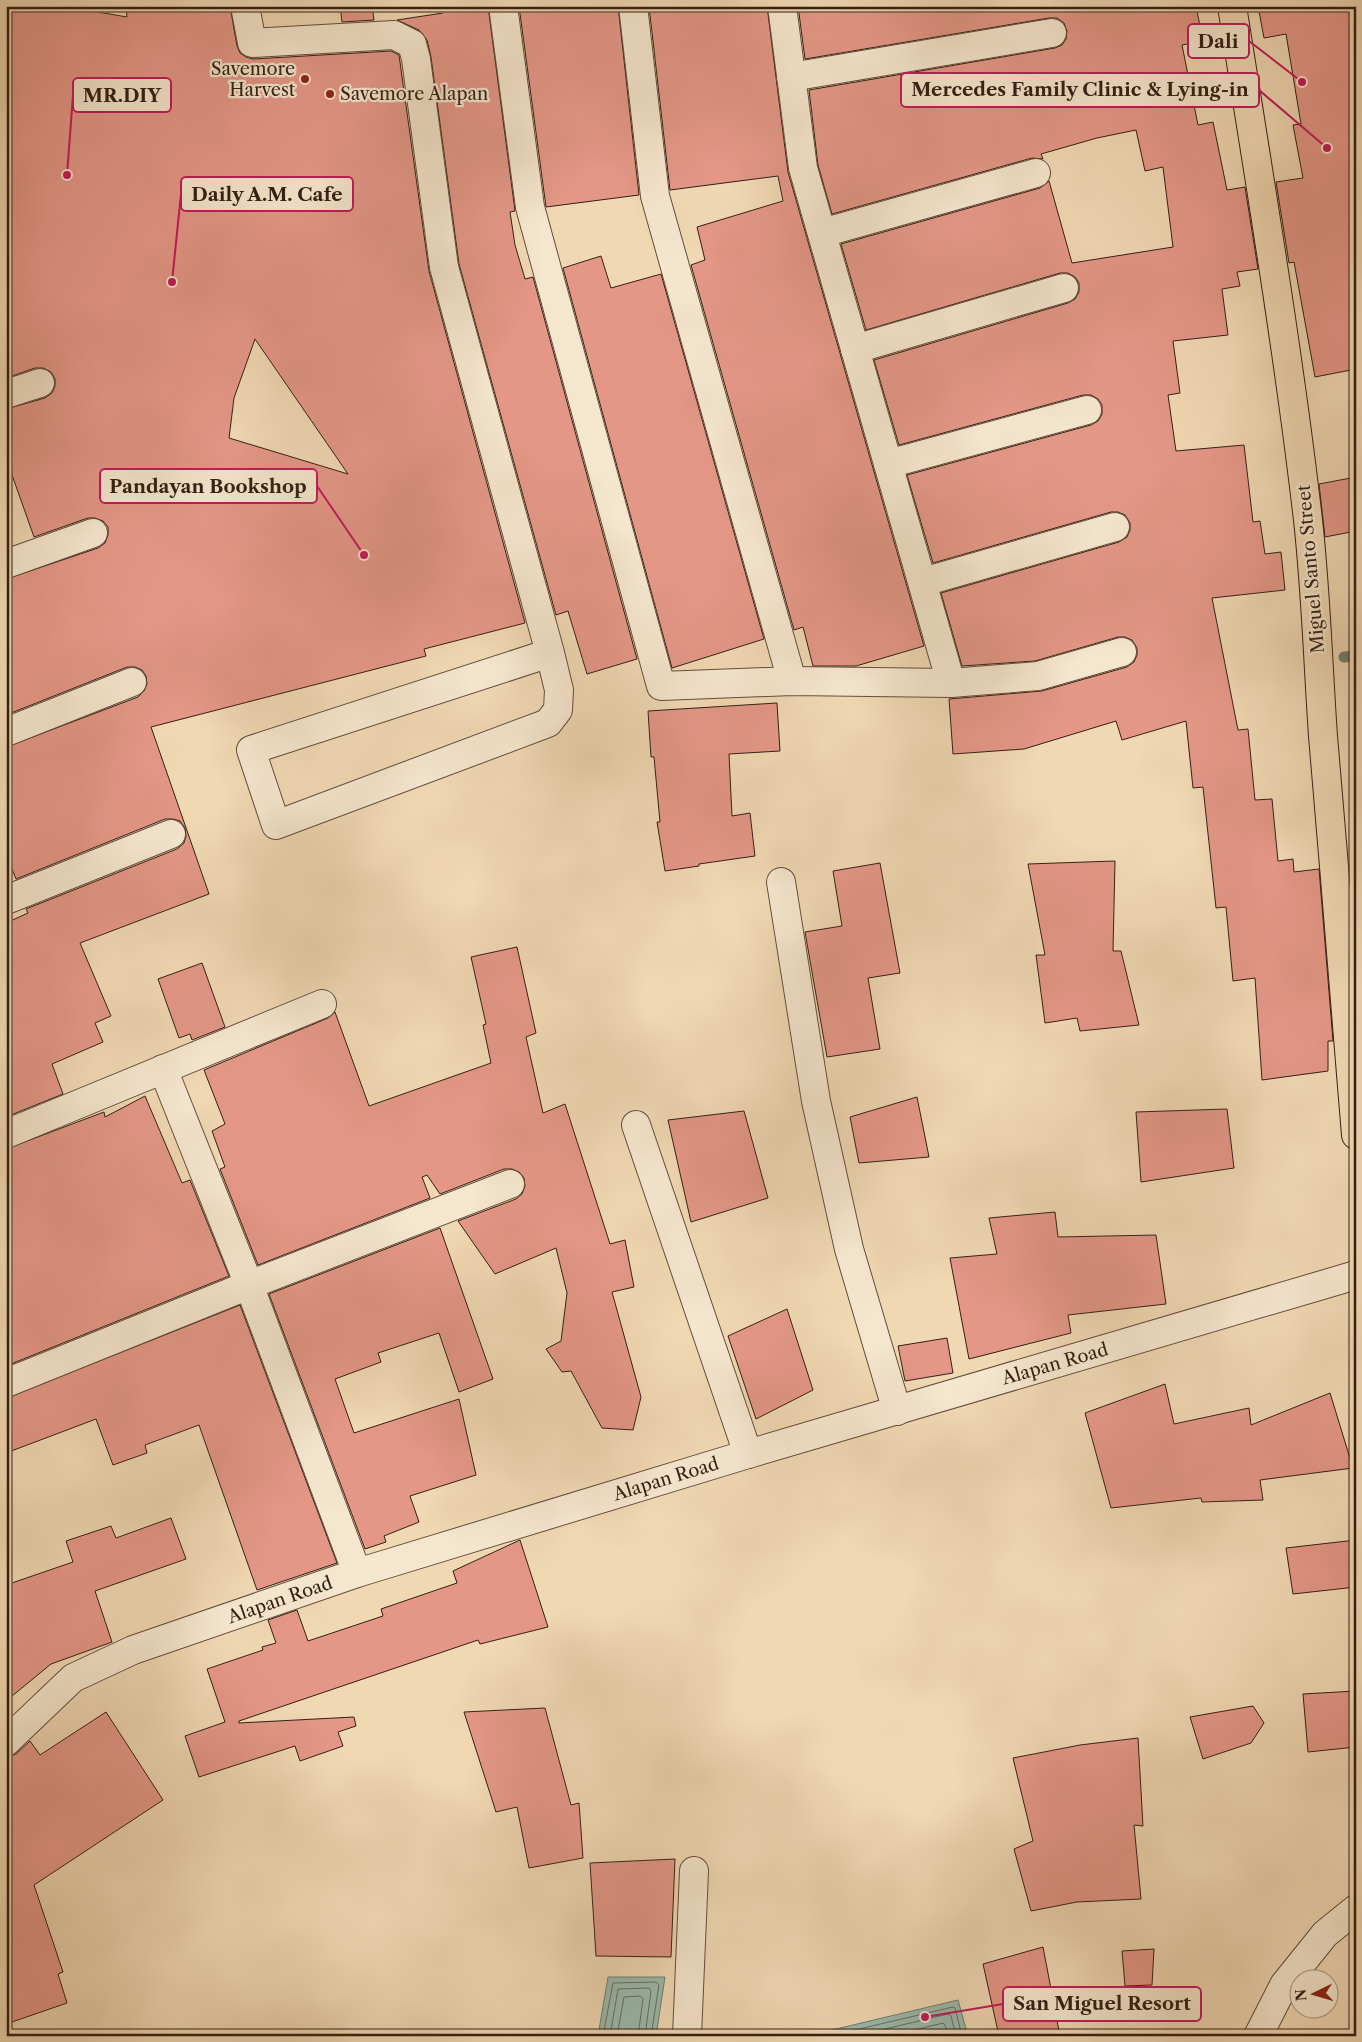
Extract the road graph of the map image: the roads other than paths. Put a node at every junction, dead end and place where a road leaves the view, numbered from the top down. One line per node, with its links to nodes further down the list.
1 (245, 6): 20 (street)
2 (502, 6): 22 (street)
3 (633, 6): 22 (street)
4 (782, 6): 7 (street)
5 (1232, 6): 29 (main road, Miguel Santo Street)
6 (1052, 33): 7 (street)
7 (791, 77): 9 (street)
8 (1036, 173): 9 (street)
9 (822, 233): 11 (street)
10 (1064, 288): 11 (street)
11 (855, 349): 15 (street)
12 (40, 383): 13 (street)
13 (6, 394)
14 (1087, 410): 15 (street)
15 (888, 464): 19 (street)
16 (1115, 527): 19 (street)
17 (93, 533): 18 (street)
18 (6, 564)
19 (923, 582): 24 (street)
20 (550, 652): 20 (street)
21 (1122, 652): 24 (street)
22 (792, 681): 24 (street)
23 (132, 682): 25 (street)
24 (951, 683)
25 (6, 732)
26 (171, 834): 28 (street)
27 (781, 882): 39 (street)
28 (6, 900)
29 (1349, 956): 34 (main road, Miguel Santo Street)
30 (322, 1004): 31 (street)
31 (163, 1069): 33 (street); 37 (street)
32 (636, 1125): 40 (street)
33 (6, 1134)
34 (1356, 1135)
35 (510, 1184): 37 (street)
36 (1356, 1276): 39 (street, Alapan Road)
37 (249, 1286): 38 (street); 41 (street)
38 (6, 1383)
39 (897, 1411): 40 (street, Alapan Road)
40 (748, 1454): 41 (street, Alapan Road)
41 (357, 1573): 42 (street, Alapan Road)
42 (6, 1742)
43 (694, 1871): 45 (street)
44 (1356, 1909): 46 (street)
45 (687, 2036)
46 (1258, 2036)

